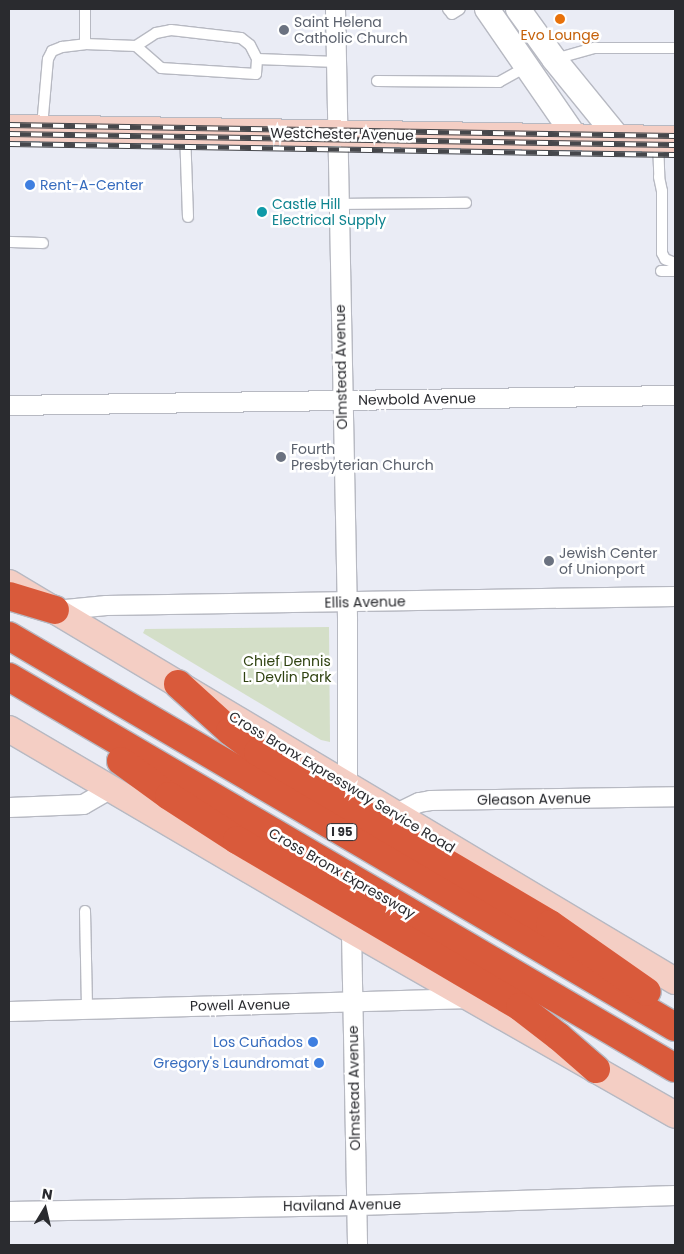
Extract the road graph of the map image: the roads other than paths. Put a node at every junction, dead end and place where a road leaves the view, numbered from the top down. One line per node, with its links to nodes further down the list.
1 (85, 9): 7 (lane)
2 (335, 9): 12 (street, Olmstead Avenue)
3 (448, 9): 4 (lane)
4 (460, 9)
5 (488, 9): 13 (street)
6 (518, 9): 11 (street)
7 (85, 44): 8 (lane); 16 (lane)
8 (136, 46): 10 (lane); 10 (lane)
9 (675, 48): 11 (lane)
10 (257, 59): 12 (lane)
11 (554, 59): 20 (street)
12 (337, 62): 18 (street, Olmstead Avenue)
13 (529, 66): 14 (lane); 19 (street)
14 (377, 81)
15 (9, 128): 16 (main road, Westchester Avenue)
16 (42, 128): 17 (main road, Westchester Avenue)
17 (185, 130): 18 (main road, Westchester Avenue); 26 (lane)
18 (338, 134): 19 (main road, Westchester Avenue); 25 (street, Olmstead Avenue)
19 (576, 138): 20 (main road, Westchester Avenue)
20 (619, 138): 21 (main road, Westchester Avenue)
21 (667, 139): 22 (lane)
22 (659, 177): 23 (lane); 29 (lane)
23 (654, 190)
24 (466, 203): 25 (lane)
25 (339, 204): 33 (street, Olmstead Avenue)
26 (188, 217)
27 (9, 242): 28 (lane)
28 (43, 243)
29 (675, 262)
30 (661, 271): 31 (lane)
31 (675, 271)
32 (675, 395): 33 (street, Newbold Avenue)
33 (342, 400): 34 (street, Newbold Avenue); 38 (street, Olmstead Avenue)
34 (9, 405)
35 (9, 582): 39 (main road, Cross Bronx Expressway Service Road)
36 (9, 596): 39 (highway)
37 (675, 596): 38 (street, Ellis Avenue)
38 (346, 602): 39 (street, Ellis Avenue); 45 (street, Olmstead Avenue)
39 (55, 610): 42 (main road, Cross Bronx Expressway Service Road)
40 (9, 636): 58 (highway, I 95)
41 (9, 677): 43 (highway, Cross Bronx Expressway / I 95)
42 (178, 684): 45 (main road, Cross Bronx Expressway Service Road); 57 (highway)
43 (38, 694): 59 (highway, Cross Bronx Expressway / I 95); 60 (highway)
44 (9, 729): 46 (main road)
45 (347, 785): 49 (main road, Cross Bronx Expressway Service Road)
46 (111, 788): 48 (street); 51 (main road)
47 (675, 796): 49 (street, Gleason Avenue)
48 (9, 807)
49 (396, 813): 52 (main road, Cross Bronx Expressway Service Road)
50 (86, 911): 55 (lane)
51 (352, 930): 53 (main road); 54 (street, Olmstead Avenue)
52 (675, 981)
53 (471, 998): 54 (street, Powell Avenue); 60 (main road)
54 (352, 1003): 55 (street, Powell Avenue); 63 (street, Olmstead Avenue)
55 (87, 1008): 56 (street, Powell Avenue)
56 (9, 1011)
57 (675, 1012)
58 (675, 1027)
59 (675, 1068)
60 (596, 1069): 61 (main road)
61 (675, 1115)
62 (675, 1195): 63 (street, Haviland Avenue)
63 (356, 1205): 64 (street, Haviland Avenue); 65 (street, Olmstead Avenue)
64 (9, 1211)
65 (357, 1245)

